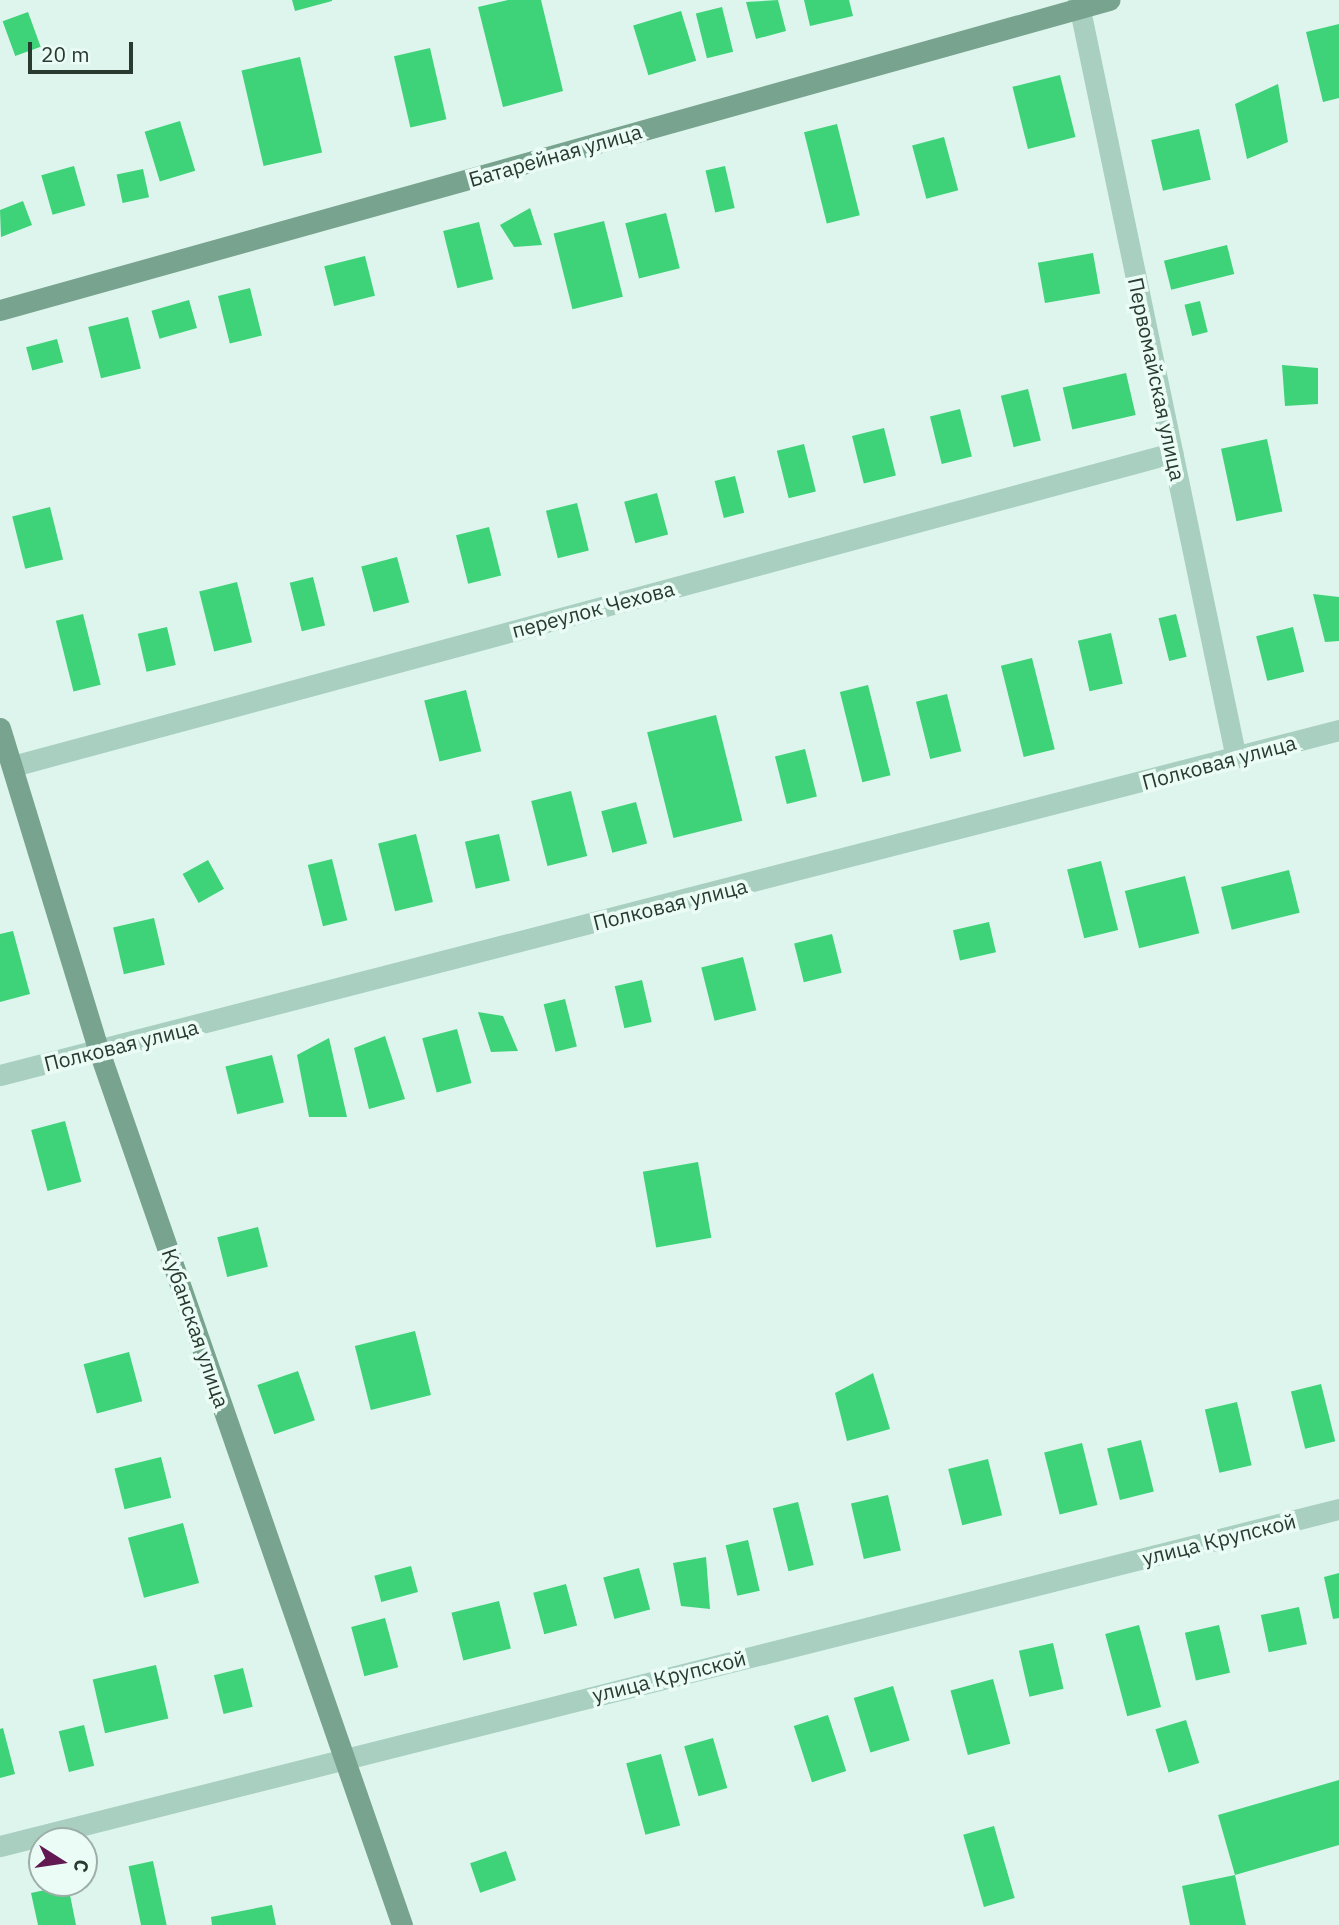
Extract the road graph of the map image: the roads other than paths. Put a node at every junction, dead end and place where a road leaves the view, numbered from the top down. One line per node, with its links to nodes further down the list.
1 (1109, 0): 2 (street, Батарейная улица)
2 (1079, 4): 3 (street, Батарейная улица); 4 (street, Первомайская улица)
3 (0, 310)
4 (1172, 453): 7 (street, Первомайская улица); 8 (street, переулок Чехова)
5 (0, 728): 8 (street, Кубанская улица)
6 (1339, 730): 7 (street, Полковая улица)
7 (1236, 758): 9 (street, Полковая улица)
8 (13, 766): 9 (street, Кубанская улица)
9 (99, 1051): 10 (street, Полковая улица); 12 (street, Кубанская улица)
10 (0, 1075)
11 (1339, 1509): 12 (street, улица Крупской)
12 (345, 1756): 13 (street, улица Крупской); 14 (street, Кубанская улица)
13 (0, 1846)
14 (402, 1925)

